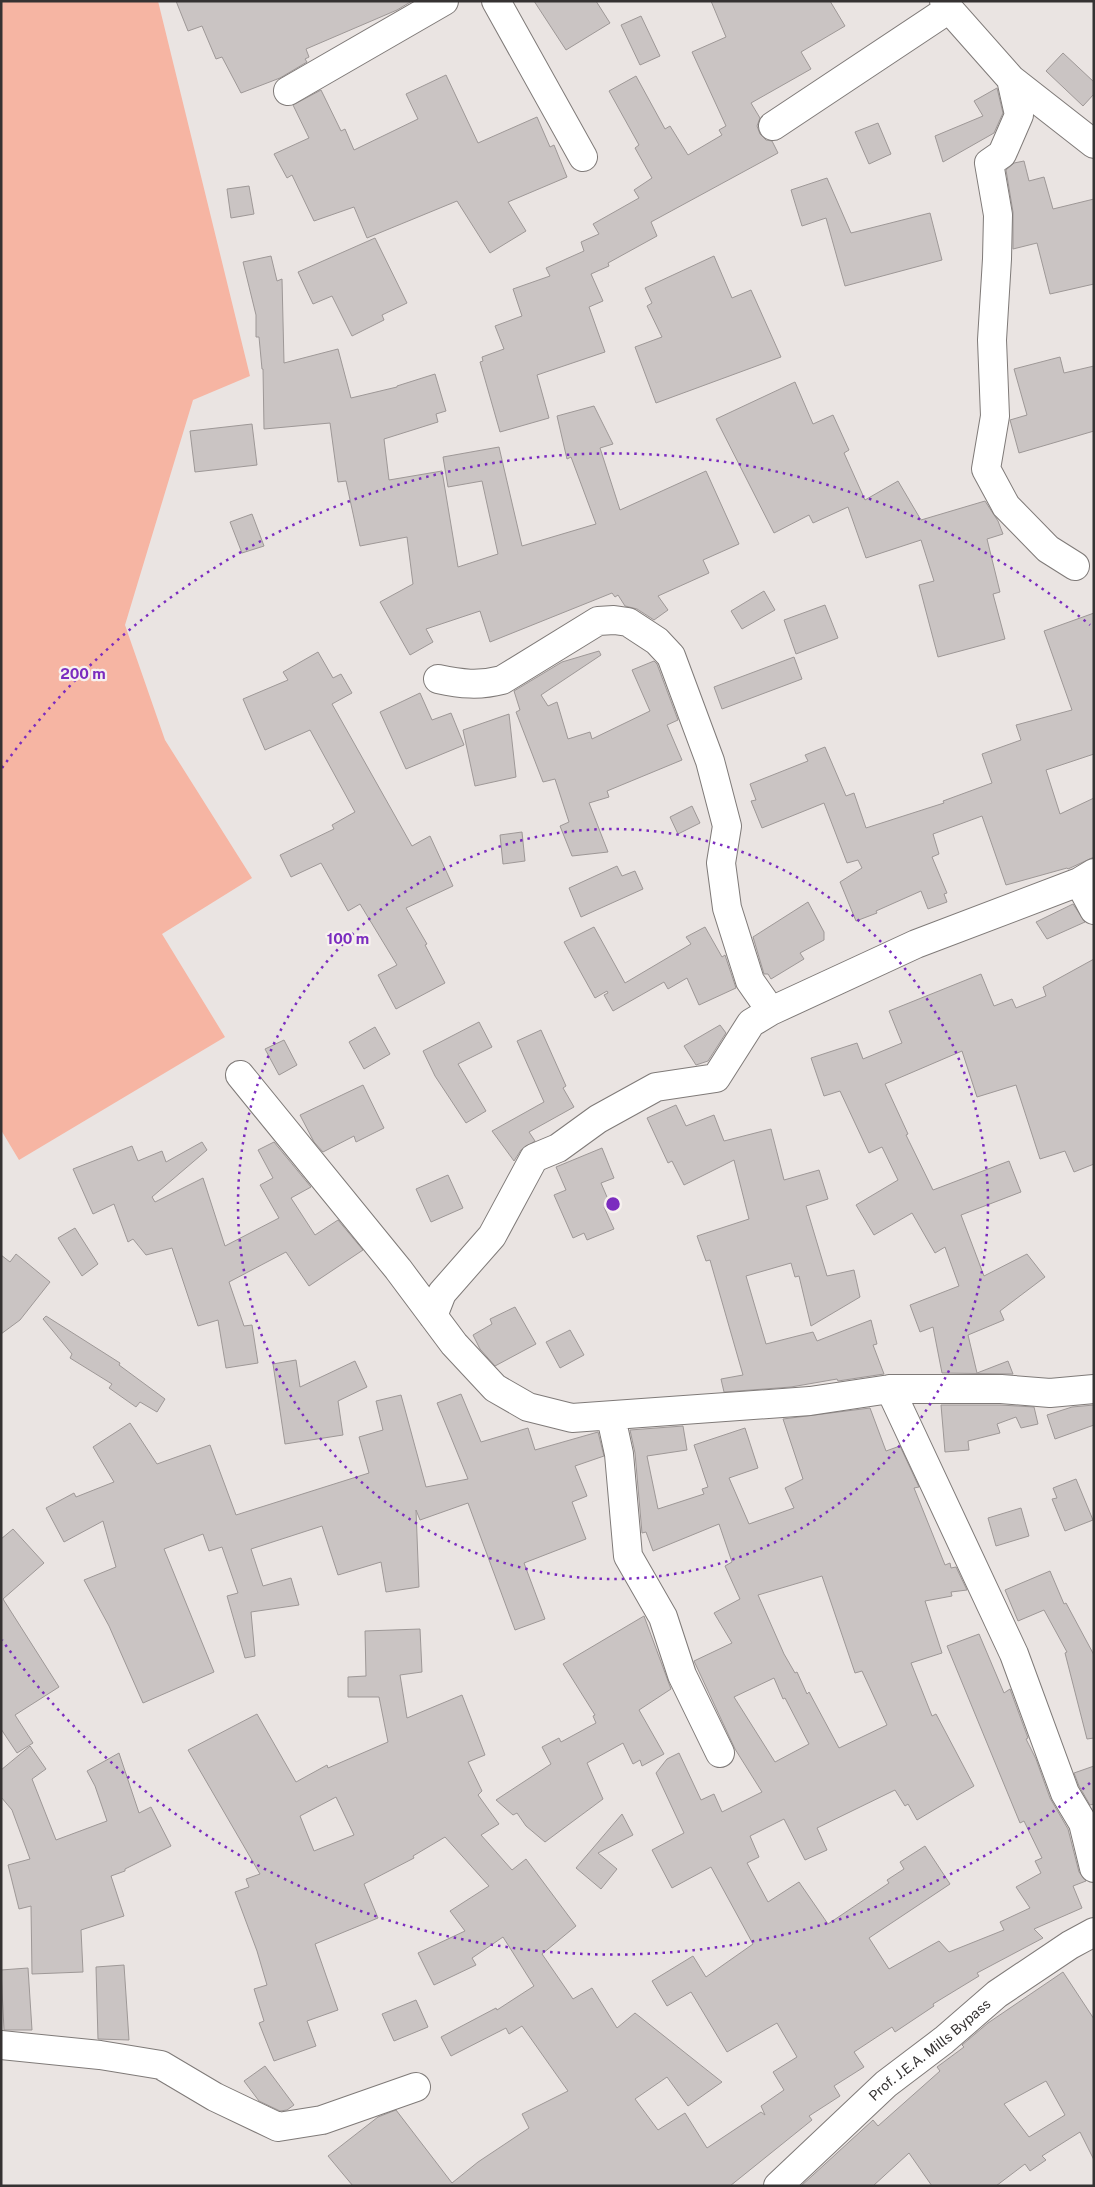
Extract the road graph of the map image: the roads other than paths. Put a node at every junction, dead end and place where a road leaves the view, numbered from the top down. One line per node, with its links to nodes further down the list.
1 (444, 1): 5 (street)
2 (496, 1): 8 (street)
3 (946, 5): 4 (street); 6 (street)
4 (1011, 79): 7 (street); 9 (street)
5 (288, 91)
6 (773, 126)
7 (1094, 144)
8 (583, 157)
9 (1075, 566)
10 (438, 679): 13 (street)
11 (1086, 878): 12 (street); 13 (street)
12 (1094, 910)
13 (771, 1011): 15 (street)
14 (240, 1075): 15 (street)
15 (433, 1316): 18 (street)
16 (890, 1389): 17 (street); 18 (street); 20 (street)
17 (1094, 1389)
18 (611, 1417): 19 (street)
19 (720, 1753)
20 (1094, 1868)
21 (1094, 1932): 24 (street, Prof. J.E.A. Mills Bypass)
22 (1, 2045): 23 (street)
23 (416, 2087)
24 (778, 2186)

